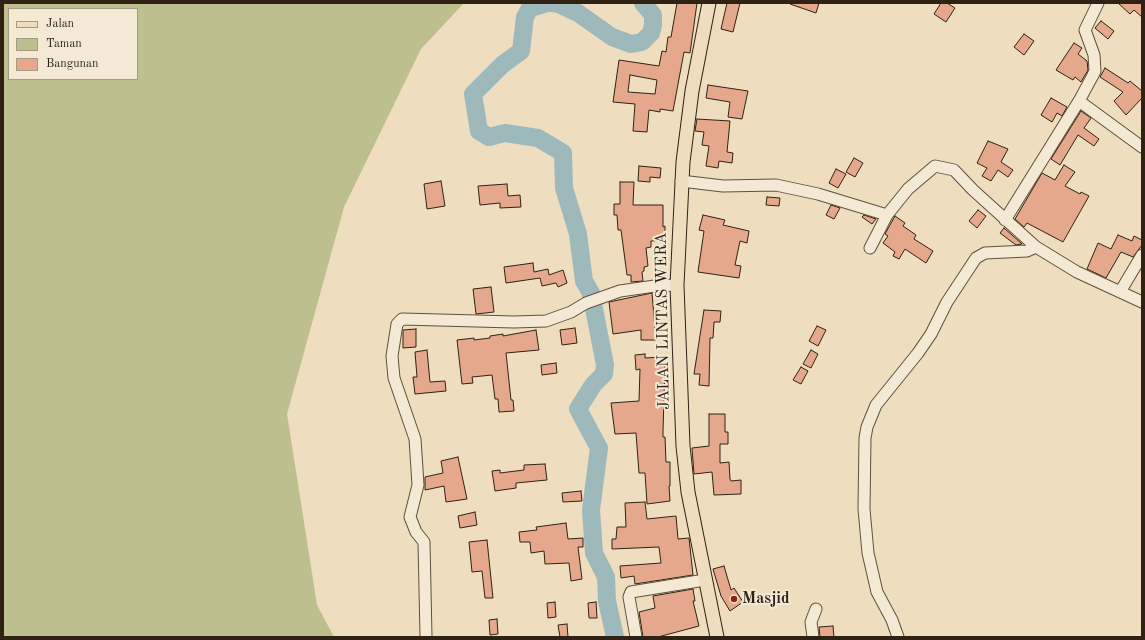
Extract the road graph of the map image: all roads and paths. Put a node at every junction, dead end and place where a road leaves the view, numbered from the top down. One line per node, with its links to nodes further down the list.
1 (709, 3): 5 (main road, JALAN LINTAS WERA)
2 (1098, 3): 3 (street)
3 (1079, 101): 4 (street); 7 (street)
4 (1142, 148)
5 (681, 181): 6 (street); 11 (main road, JALAN LINTAS WERA)
6 (887, 216): 7 (street); 9 (street)
7 (1005, 220): 8 (street)
8 (1036, 247): 12 (street); 20 (street)
9 (870, 248)
10 (1142, 255): 12 (street)
11 (677, 285): 14 (main road, JALAN LINTAS WERA); 16 (street)
12 (1120, 292): 13 (street)
13 (1142, 302)
14 (705, 580): 17 (street); 18 (main road, JALAN LINTAS WERA)
15 (816, 610): 19 (street)
16 (426, 637)
17 (636, 637)
18 (718, 637)
19 (813, 637)
20 (898, 637)

